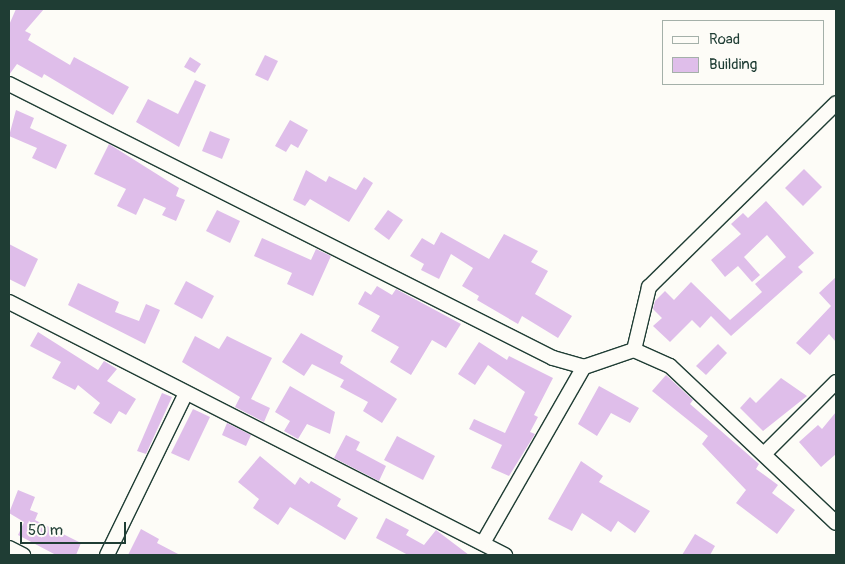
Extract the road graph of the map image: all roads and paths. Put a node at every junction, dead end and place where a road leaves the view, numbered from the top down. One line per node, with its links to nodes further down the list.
1 (9, 84): 5 (street)
2 (836, 103): 4 (street)
3 (9, 302): 7 (street)
4 (634, 350): 5 (street); 8 (street)
5 (584, 367): 10 (street)
6 (836, 382): 8 (street)
7 (185, 395): 10 (street); 13 (street)
8 (764, 454): 9 (street)
9 (836, 523)
10 (483, 543): 14 (street)
11 (9, 548): 12 (street)
12 (23, 555)
13 (107, 555)
14 (505, 555)

